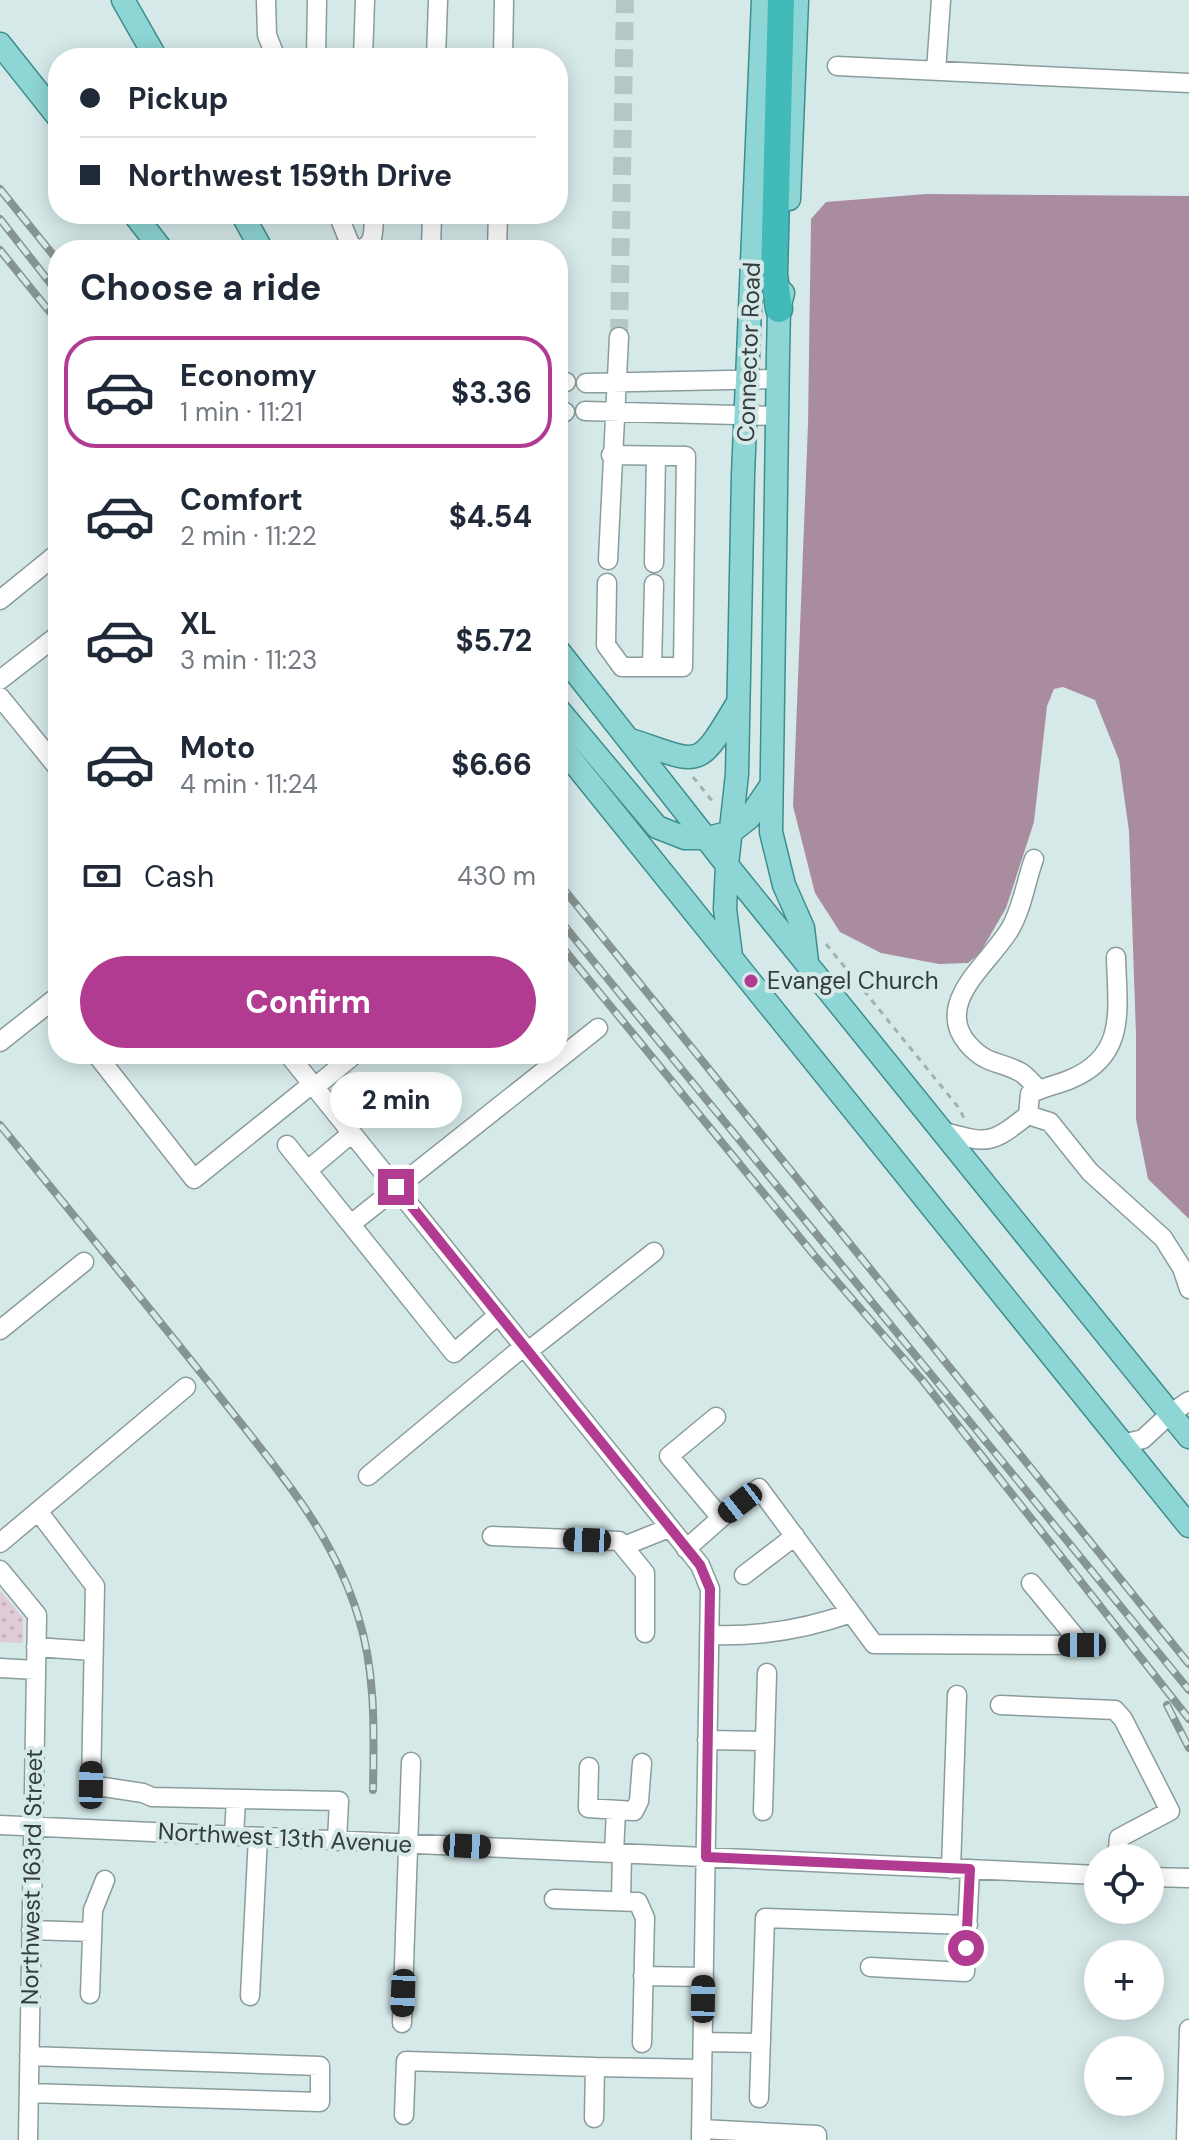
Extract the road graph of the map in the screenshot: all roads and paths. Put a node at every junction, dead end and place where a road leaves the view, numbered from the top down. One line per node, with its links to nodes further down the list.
1 (123, 0): 12 (main road)
2 (266, 0): 13 (street)
3 (317, 0): 14 (street)
4 (365, 0): 15 (street)
5 (438, 0): 16 (street)
6 (504, 0): 17 (street)
7 (763, 0): 26 (main road, Connector Road)
8 (781, 0): 24 (highway)
9 (797, 0): 24 (main road, Connector Road)
10 (941, 0): 19 (street)
11 (0, 44): 21 (main road)
12 (150, 48)
13 (272, 48)
14 (316, 48)
15 (363, 48)
16 (436, 48)
17 (503, 48)
18 (837, 66): 19 (street)
19 (936, 71): 20 (street)
20 (1189, 83)
21 (48, 104)
22 (142, 224): 23 (main road)
23 (154, 240)
24 (779, 309): 27 (main road, Connector Road)
25 (619, 337): 28 (street)
26 (748, 379): 27 (street); 28 (street); 32 (main road, Connector Road)
27 (777, 379): 33 (main road, Connector Road)
28 (618, 382): 29 (street); 31 (street)
29 (586, 383)
30 (585, 411): 31 (street)
31 (615, 411): 32 (street); 34 (street)
32 (746, 415): 33 (street); 47 (main road, Connector Road)
33 (777, 416): 53 (main road, Connector Road)
34 (611, 455): 35 (street); 36 (street)
35 (656, 456): 38 (street); 44 (street)
36 (608, 560)
37 (48, 561): 41 (street)
38 (654, 563)
39 (607, 583): 44 (street)
40 (654, 584): 44 (street)
41 (0, 600)
42 (48, 643): 45 (street)
43 (568, 663): 49 (main road)
44 (652, 667)
45 (0, 680)
46 (0, 697): 51 (street)
47 (738, 703): 49 (main road); 55 (main road, Connector Road)
48 (568, 721): 56 (main road)
49 (628, 739): 56 (main road)
50 (568, 755): 60 (main road)
51 (48, 756)
52 (688, 771): 54 (path)
53 (770, 787): 55 (main road); 62 (main road, Connector Road)
54 (720, 810)
55 (731, 832): 56 (main road); 58 (main road, Connector Road)
56 (708, 838): 58 (main road)
57 (1034, 859): 72 (street)
58 (727, 865): 60 (main road, Connector Road); 62 (main road)
59 (821, 936): 74 (path)
60 (731, 957): 92 (main road)
61 (1116, 957): 72 (street)
62 (807, 962): 75 (main road)
63 (48, 1004): 65 (street)
64 (598, 1028): 66 (street)
65 (0, 1042)
66 (568, 1052)
67 (104, 1064): 71 (street)
68 (296, 1064): 71 (street)
69 (342, 1064): 71 (street)
70 (552, 1064): 79 (street)
71 (314, 1085): 76 (street)
72 (1038, 1089): 73 (street)
73 (1034, 1117): 75 (street); 83 (street)
74 (967, 1126)
75 (944, 1132): 89 (main road)
76 (352, 1133): 78 (street); 79 (street)
77 (287, 1145): 78 (street)
78 (308, 1170): 80 (street)
79 (396, 1187): 80 (street); 84 (street)
80 (351, 1224): 84 (street)
81 (654, 1252): 86 (street)
82 (84, 1262): 85 (street)
83 (1189, 1289)
84 (498, 1315): 86 (street)
85 (0, 1330)
86 (525, 1350): 93 (street); 97 (street)
87 (186, 1387): 94 (street)
88 (1189, 1401): 89 (street)
89 (1170, 1414): 91 (main road); 92 (street)
90 (716, 1417): 95 (street)
91 (1189, 1437)
92 (1123, 1444): 96 (main road)
93 (368, 1476)
94 (38, 1511): 100 (street); 110 (street)
95 (721, 1518): 99 (street); 102 (street)
96 (1189, 1526)
97 (669, 1528): 101 (street); 102 (street)
98 (492, 1536): 101 (street)
99 (795, 1536): 104 (street); 106 (street)
100 (0, 1543)
101 (624, 1546): 107 (street)
102 (686, 1549): 108 (street)
103 (0, 1570): 109 (street, Northwest 163rd Street)
104 (744, 1575)
105 (1031, 1583): 106 (street)
106 (851, 1613): 108 (street)
107 (645, 1633)
108 (709, 1635): 116 (street)
109 (36, 1647): 110 (street); 112 (street, Northwest 163rd Street)
110 (93, 1651): 121 (street)
111 (0, 1668): 112 (street)
112 (36, 1670): 126 (street, Northwest 163rd Street)
113 (767, 1673): 117 (street)
114 (957, 1695): 135 (street)
115 (1000, 1705): 132 (street)
116 (707, 1740): 117 (street); 134 (street)
117 (765, 1741): 124 (street)
118 (411, 1762): 131 (street)
119 (642, 1763): 123 (street)
120 (589, 1767): 123 (street)
121 (159, 1797): 122 (street); 127 (street)
122 (236, 1799): 128 (street); 130 (street)
123 (616, 1810): 133 (street)
124 (763, 1811)
125 (0, 1825): 126 (street, Northwest 13th Avenue)
126 (33, 1826): 127 (street, Northwest 13th Avenue); 144 (street, Northwest 163rd Street)
127 (158, 1832): 128 (street, Northwest 13th Avenue)
128 (234, 1836): 129 (street, Northwest 13th Avenue)
129 (258, 1837): 130 (street, Northwest 13th Avenue); 150 (street)
130 (337, 1841): 131 (street, Northwest 13th Avenue)
131 (408, 1844): 133 (street, Northwest 13th Avenue); 151 (street)
132 (1118, 1844)
133 (618, 1854): 134 (street, Northwest 13th Avenue); 142 (street)
134 (706, 1857): 135 (street, Northwest 13th Avenue); 148 (street)
135 (951, 1869): 136 (street, Northwest 13th Avenue)
136 (970, 1869): 137 (street, Northwest 13th Avenue); 143 (street)
137 (1084, 1874)
138 (1164, 1877): 139 (street)
139 (1189, 1878)
140 (105, 1880): 145 (street)
141 (554, 1899): 142 (street)
142 (621, 1901): 147 (street)
143 (968, 1925): 146 (street); 155 (street)
144 (31, 1930): 145 (street); 156 (street, Northwest 163rd Street)
145 (92, 1932): 149 (street)
146 (870, 1967)
147 (643, 1976): 148 (street); 154 (street)
148 (704, 1977): 153 (street)
149 (90, 1994)
150 (250, 1996)
151 (402, 2023)
152 (1189, 2029): 166 (street)
153 (703, 2042): 155 (street); 158 (street)
154 (642, 2043)
155 (761, 2043): 160 (street)
156 (29, 2056): 159 (street, Northwest 163rd Street); 159 (street)
157 (595, 2067): 158 (street); 161 (street); 162 (street)
158 (702, 2069): 163 (street)
159 (29, 2093): 164 (street, Northwest 163rd Street)
160 (759, 2098)
161 (404, 2115)
162 (594, 2118)
163 (701, 2134): 165 (street)
164 (28, 2140)
165 (817, 2140)
166 (1186, 2140)

